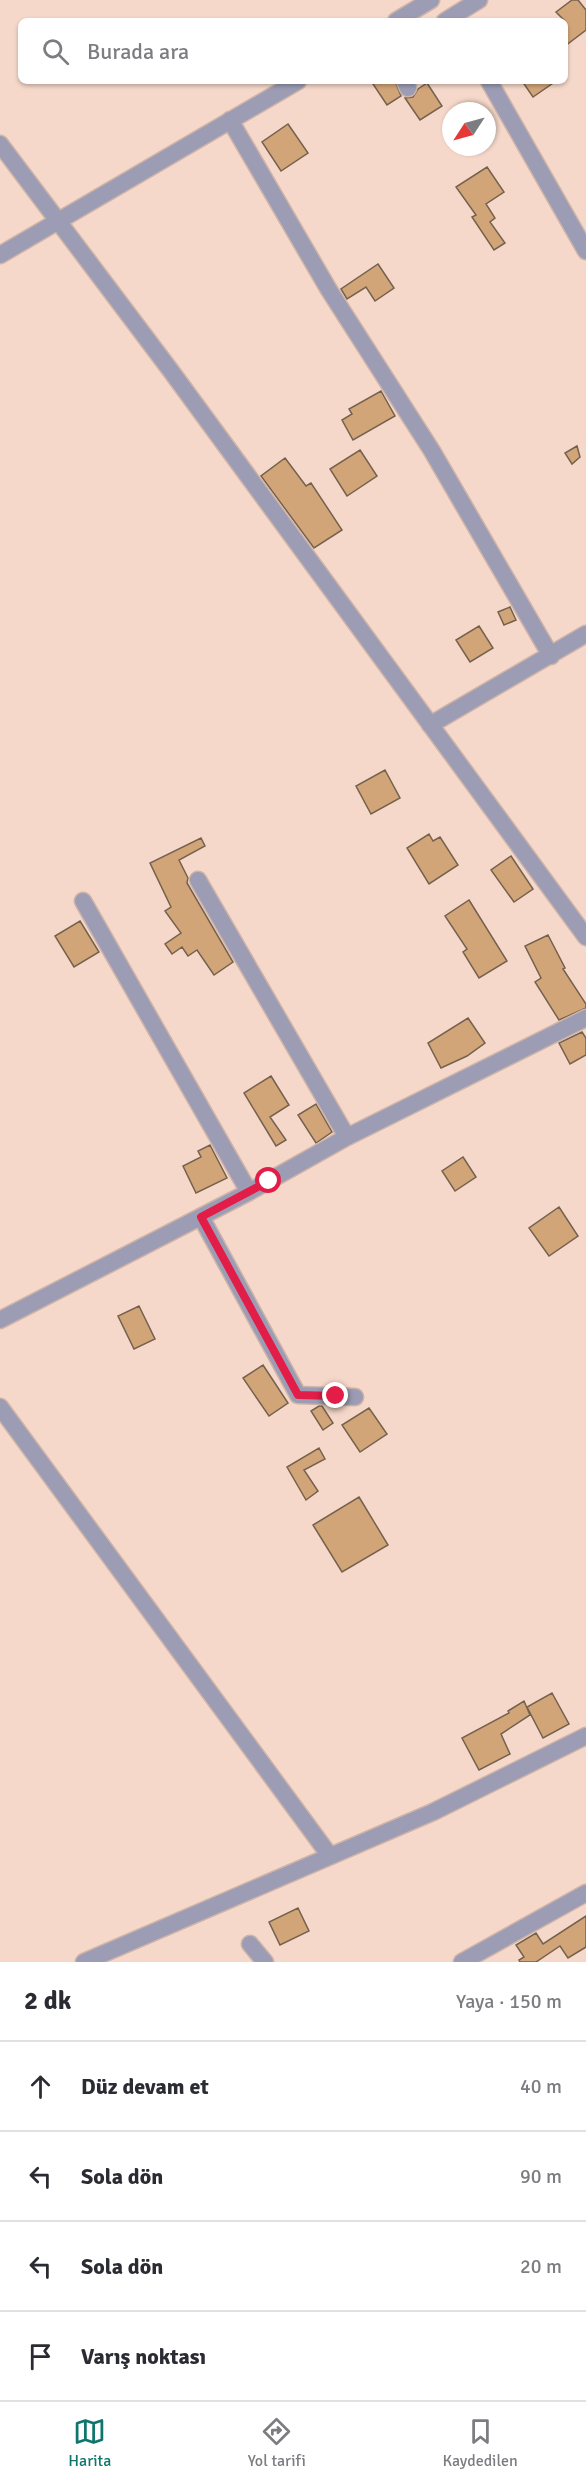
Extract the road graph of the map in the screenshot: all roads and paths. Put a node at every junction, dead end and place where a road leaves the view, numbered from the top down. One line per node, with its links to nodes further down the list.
1 (431, 0): 3 (street)
2 (479, 0): 4 (street)
3 (401, 18)
4 (452, 18)
5 (293, 84): 7 (street)
6 (491, 84): 10 (street)
7 (230, 120): 9 (street); 13 (street)
8 (0, 144): 9 (street)
9 (57, 222): 11 (street); 14 (street)
10 (586, 251)
11 (0, 255)
12 (586, 634): 13 (street)
13 (551, 656): 14 (street)
14 (430, 725): 17 (street)
15 (198, 880): 19 (street)
16 (83, 901): 20 (street)
17 (586, 937)
18 (586, 1018): 19 (street)
19 (347, 1137): 20 (street)
20 (249, 1192): 21 (street)
21 (201, 1217): 22 (street); 23 (street)
22 (0, 1320)
23 (355, 1397)
24 (0, 1407): 26 (street)
25 (586, 1736): 26 (street)
26 (330, 1856): 29 (street)
27 (586, 1893): 31 (street)
28 (250, 1944): 30 (street)
29 (84, 1962)
30 (265, 1962)
31 (462, 1962)

